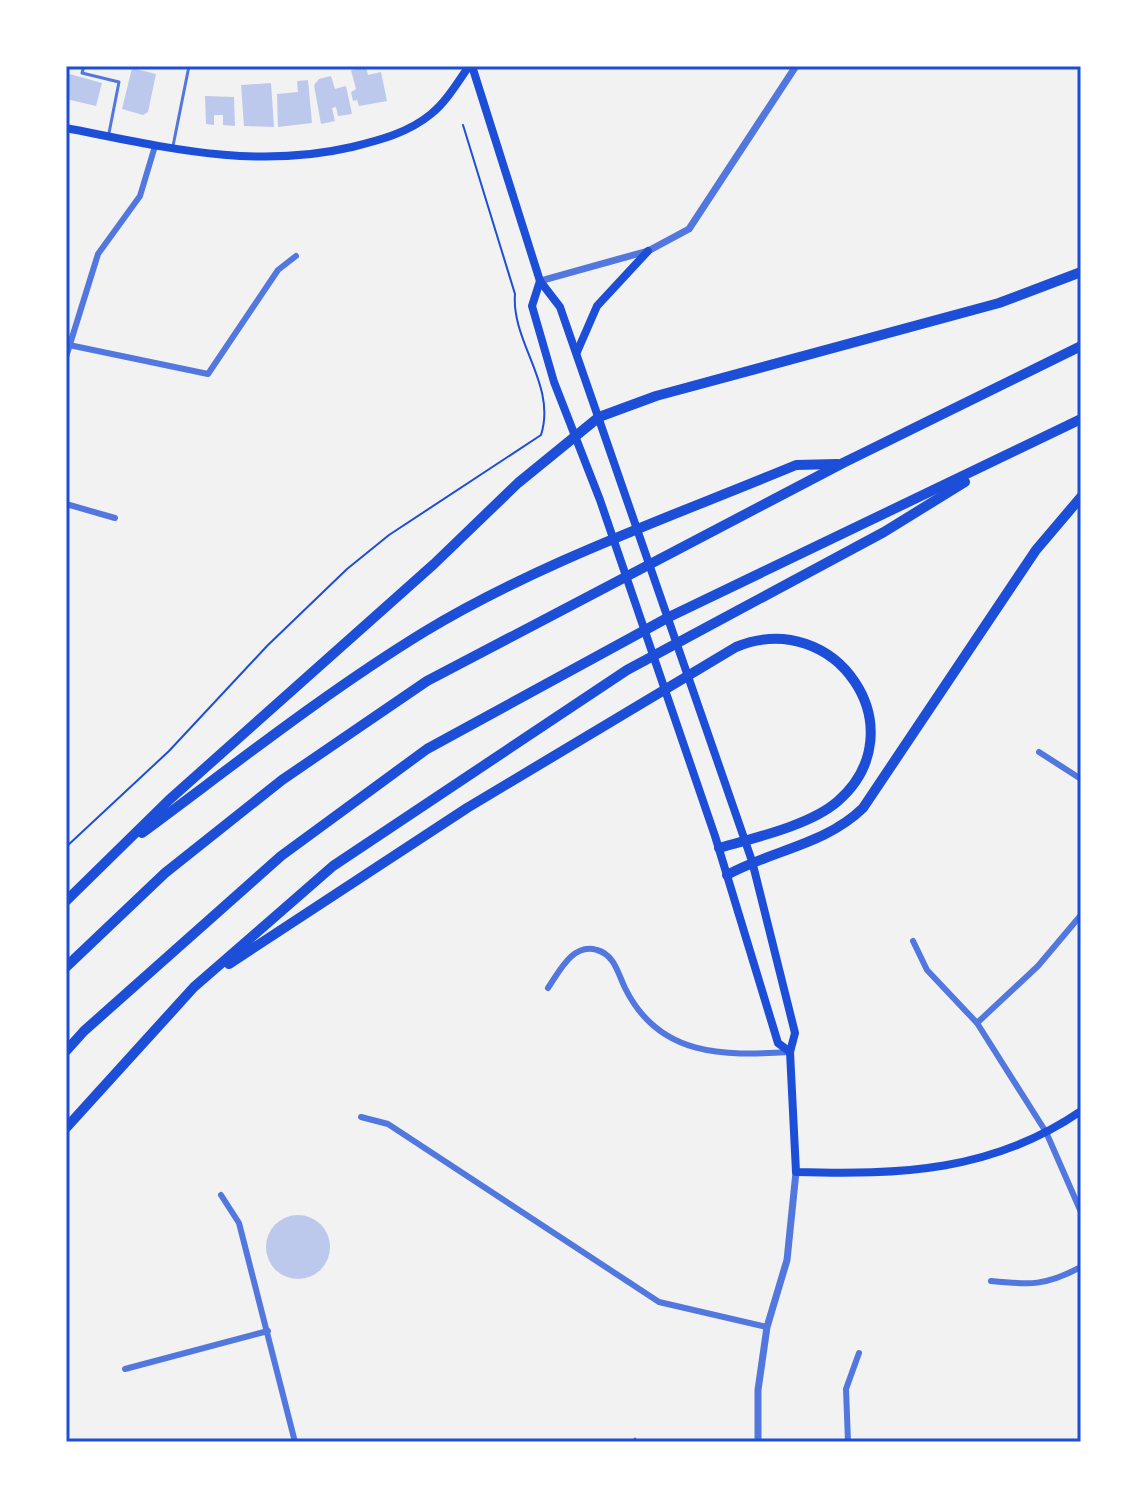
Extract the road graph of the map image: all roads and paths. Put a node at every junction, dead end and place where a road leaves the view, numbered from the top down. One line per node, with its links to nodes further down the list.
1 (84, 66): 7 (lane)
2 (189, 66): 9 (lane)
3 (471, 66): 9 (main road); 13 (main road)
4 (796, 66): 10 (street)
5 (463, 125): 29 (path)
6 (66, 128): 7 (main road)
7 (108, 136): 8 (main road)
8 (155, 146): 9 (main road); 14 (street)
9 (172, 150)
10 (648, 251): 13 (street); 16 (main road)
11 (296, 256): 14 (street)
12 (1081, 272): 18 (highway)
13 (540, 281): 16 (main road); 20 (main road)
14 (69, 345): 17 (street)
15 (1081, 346): 22 (highway)
16 (577, 353): 18 (main road)
17 (66, 357)
18 (599, 417): 20 (highway); 28 (main road)
19 (1081, 419): 21 (highway)
20 (574, 439): 30 (main road); 31 (highway)
21 (1008, 456): 38 (highway); 41 (highway)
22 (843, 463): 31 (highway); 37 (highway)
23 (1081, 497): 32 (highway)
24 (66, 504): 25 (street)
25 (115, 518)
26 (1039, 752): 27 (street)
27 (1081, 779)
28 (745, 840): 30 (highway); 32 (main road); 38 (highway)
29 (66, 847)
30 (719, 848): 33 (main road)
31 (112, 856): 34 (highway)
32 (752, 861): 33 (highway); 42 (main road)
33 (727, 875): 42 (main road)
34 (66, 901)
35 (1081, 915): 40 (street)
36 (913, 941): 40 (street)
37 (66, 967)
38 (194, 987): 45 (highway)
39 (548, 988): 42 (street)
40 (977, 1023): 46 (street)
41 (66, 1051)
42 (790, 1052): 47 (main road)
43 (1081, 1111): 46 (main road)
44 (361, 1117): 52 (street)
45 (66, 1128)
46 (1046, 1132): 47 (main road); 49 (street)
47 (796, 1172): 52 (street)
48 (221, 1195): 53 (street)
49 (1081, 1212)
50 (1081, 1267): 51 (street)
51 (991, 1281)
52 (767, 1327): 57 (street)
53 (268, 1331): 55 (street); 56 (street)
54 (859, 1353): 58 (street)
55 (125, 1369)
56 (295, 1442)
57 (758, 1442)
58 (848, 1442)

